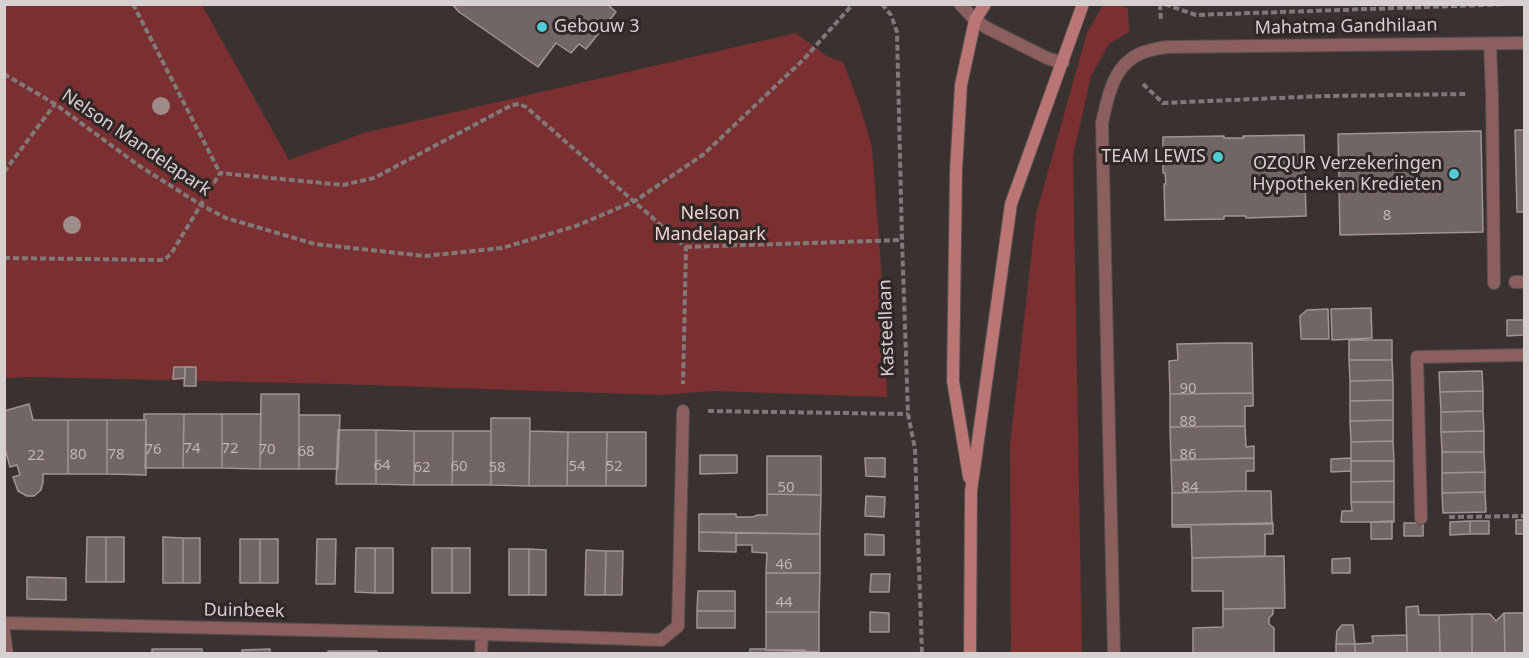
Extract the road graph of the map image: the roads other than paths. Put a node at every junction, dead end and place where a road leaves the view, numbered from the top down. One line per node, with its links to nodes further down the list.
1 (960, 4): 4 (street)
2 (985, 4): 4 (main road)
3 (1083, 4): 7 (main road)
4 (975, 20): 7 (street); 11 (main road)
5 (1524, 43): 6 (street, Mahatma Gandhilaan)
6 (1490, 44): 8 (street); 19 (street, Mahatma Gandhilaan)
7 (1063, 63): 11 (main road)
8 (1494, 283)
9 (1524, 355): 12 (street)
10 (683, 411): 15 (street, Duinbeek)
11 (971, 491): 18 (main road)
12 (1421, 518)
13 (4, 623): 15 (street, Duinbeek)
14 (4, 632): 16 (street)
15 (482, 634): 17 (street)
16 (7, 654)
17 (481, 654)
18 (970, 654)
19 (1114, 654)

